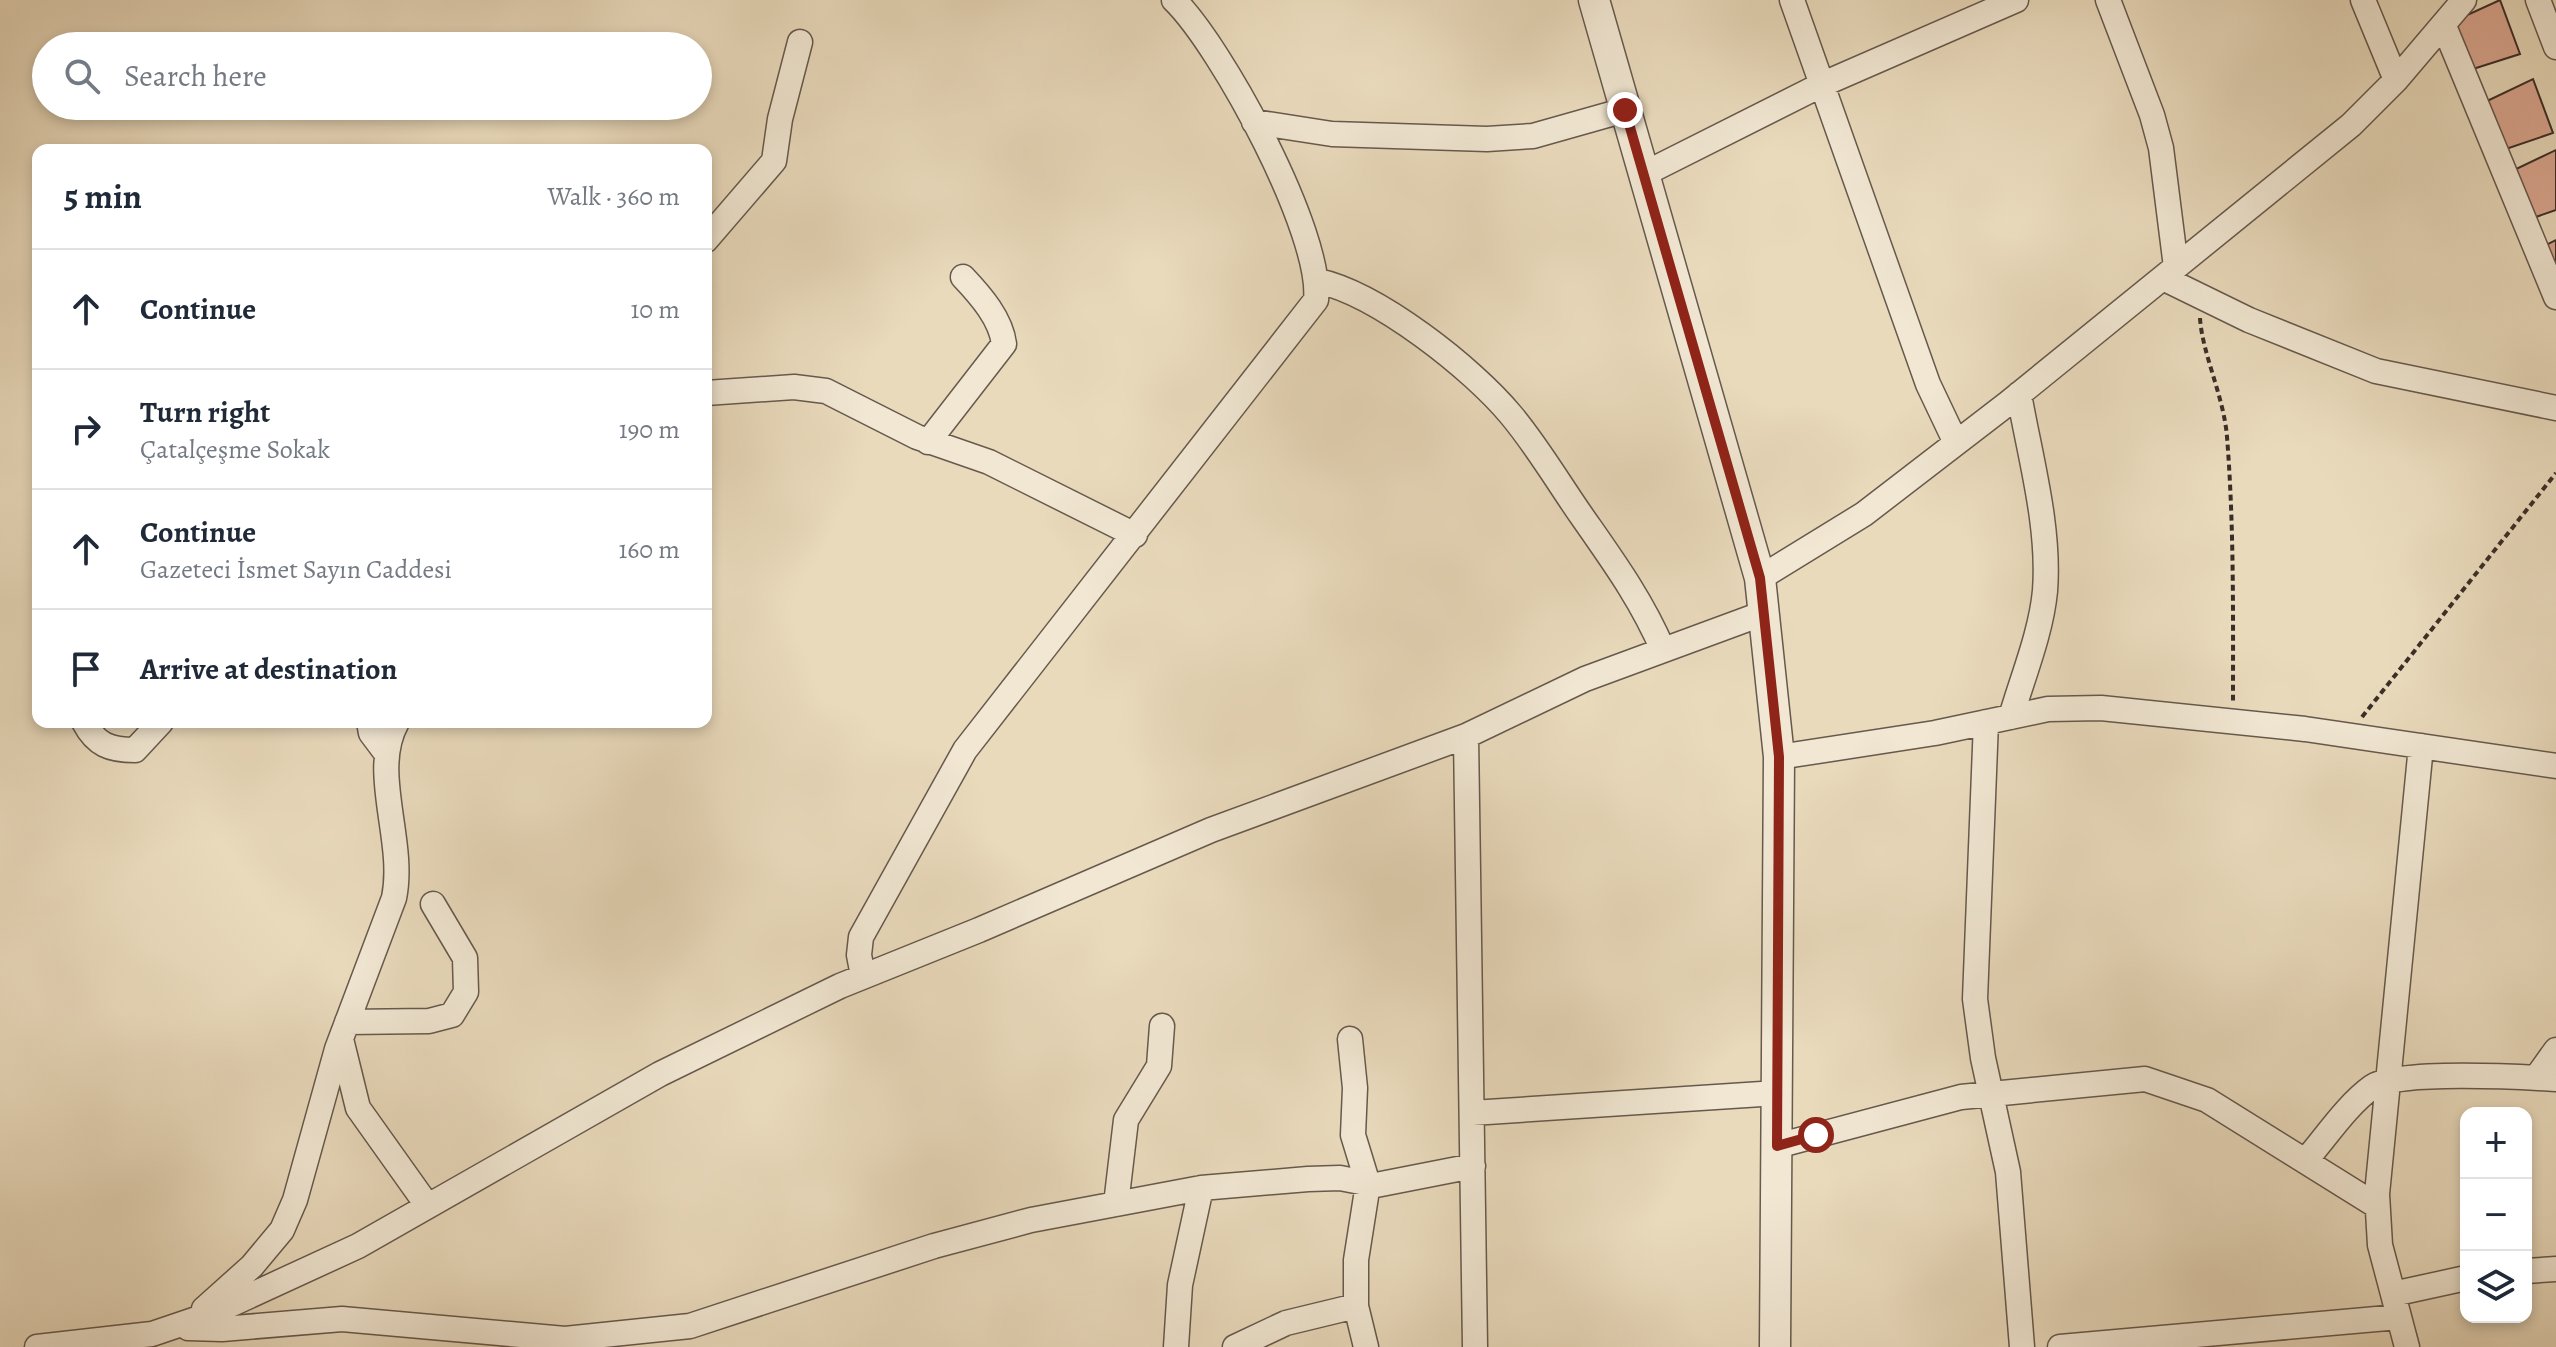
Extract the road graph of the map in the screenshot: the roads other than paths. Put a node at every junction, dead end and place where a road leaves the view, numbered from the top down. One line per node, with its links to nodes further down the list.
1 (1174, 0): 15 (street)
2 (1594, 0): 14 (street)
3 (1792, 0): 13 (street)
4 (2016, 0): 13 (street)
5 (2108, 0): 18 (street)
6 (2363, 0): 12 (street)
7 (2464, 0): 9 (street)
8 (2538, 0): 11 (street)
9 (2444, 26): 12 (street); 21 (street)
10 (800, 42): 17 (street)
11 (2556, 47)
12 (2396, 80): 18 (street)
13 (1821, 85): 16 (street); 26 (street)
14 (1625, 110): 15 (street); 16 (street)
15 (1254, 122): 20 (street)
16 (1644, 174): 28 (street)
17 (712, 233)
18 (2170, 272): 23 (street); 24 (street)
19 (963, 277): 25 (street)
20 (1318, 281): 27 (street); 30 (street)
21 (2556, 297)
22 (712, 393): 25 (street)
23 (2019, 394): 26 (street); 31 (street)
24 (2556, 408)
25 (928, 442): 27 (street)
26 (1956, 443): 28 (street)
27 (1135, 535): 43 (street)
28 (1760, 578): 29 (street)
29 (1764, 613): 30 (street); 40 (street)
30 (1663, 650): 37 (street)
31 (2011, 717): 32 (street); 38 (street)
32 (1986, 722): 40 (street); 51 (street)
33 (89, 728): 34 (street)
34 (155, 728)
35 (370, 728): 39 (street)
36 (394, 728): 39 (street)
37 (1466, 736): 43 (street); 52 (street)
38 (2421, 746): 41 (street); 49 (street)
39 (386, 753): 45 (street)
40 (1779, 757): 50 (street)
41 (2556, 766)
42 (433, 904): 45 (street)
43 (863, 976): 59 (street)
44 (1162, 1026): 58 (street)
45 (344, 1031): 59 (street); 66 (street)
46 (1350, 1039): 56 (street)
47 (2556, 1050): 48 (street)
48 (2546, 1079): 49 (street)
49 (2390, 1080): 54 (street); 60 (street)
50 (1777, 1093): 52 (street); 53 (street)
51 (1993, 1093): 53 (street); 54 (street); 74 (street)
52 (1472, 1113): 55 (street)
53 (1777, 1146): 73 (street)
54 (2306, 1160): 60 (street)
55 (1473, 1166): 56 (street); 72 (street)
56 (1368, 1184): 57 (street); 65 (street)
57 (1201, 1188): 58 (street); 68 (street)
58 (1116, 1204): 66 (street)
59 (427, 1205): 66 (street)
60 (2377, 1206): 64 (street)
61 (2556, 1269): 62 (street)
62 (2532, 1271)
63 (2460, 1280): 64 (street)
64 (2396, 1305): 75 (street); 76 (street)
65 (1356, 1306): 70 (street); 71 (street)
66 (179, 1327): 67 (street)
67 (119, 1343): 69 (street)
68 (1182, 1345)
69 (37, 1347)
70 (1235, 1347)
71 (1366, 1347)
72 (1475, 1347)
73 (1775, 1347)
74 (2022, 1347)
75 (2060, 1347)
76 (2407, 1347)

